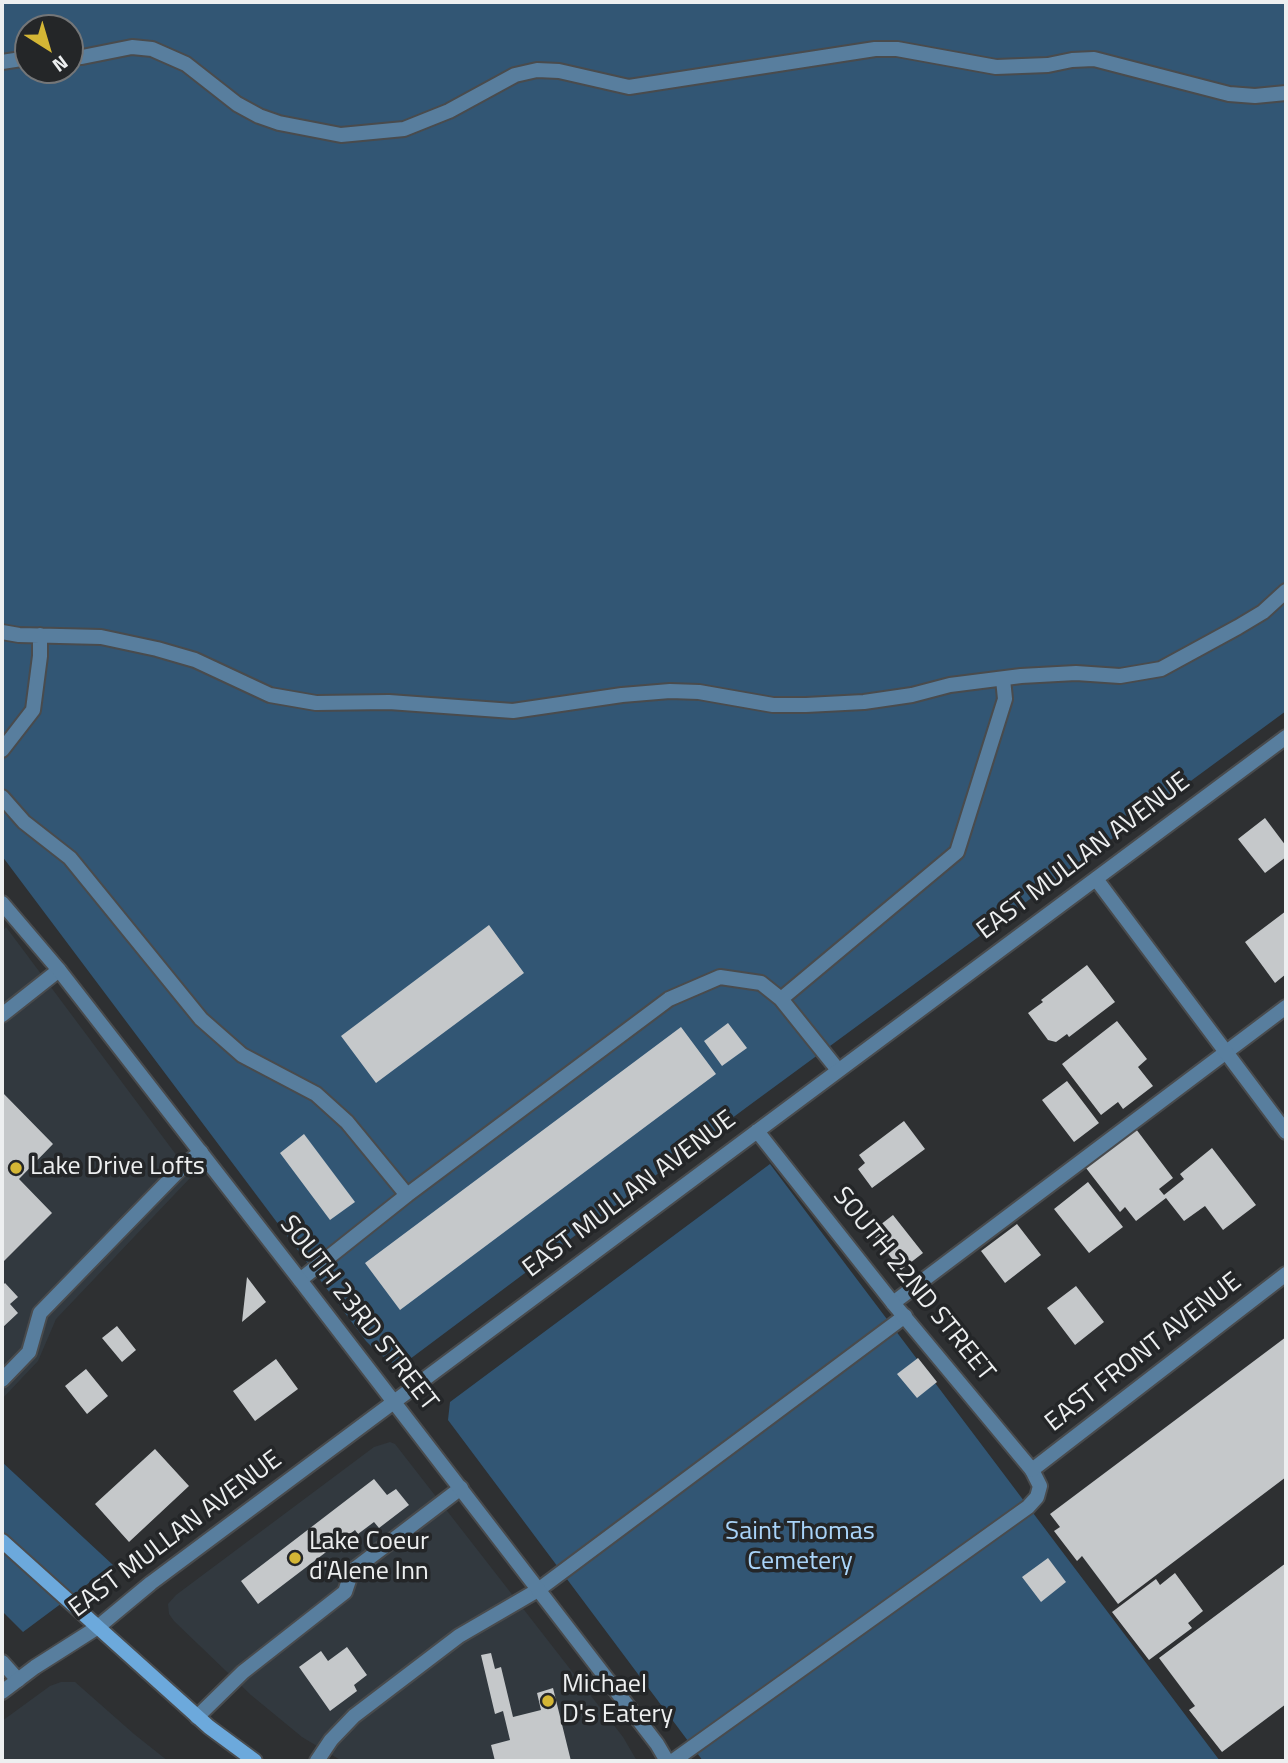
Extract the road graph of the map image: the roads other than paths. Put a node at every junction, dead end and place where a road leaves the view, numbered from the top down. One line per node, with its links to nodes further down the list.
1 (84, 57): 2 (street)
2 (1286, 93)
3 (1286, 591): 6 (street)
4 (2, 632): 5 (street)
5 (40, 635): 6 (street); 8 (street)
6 (1003, 679): 13 (street)
7 (1286, 737): 10 (street, EAST MULLAN AVENUE)
8 (2, 750)
9 (2, 797): 21 (street)
10 (1096, 878): 16 (street); 17 (street, EAST MULLAN AVENUE)
11 (2, 903): 12 (street, SOUTH 23RD STREET)
12 (59, 970): 15 (street); 20 (street, SOUTH 23RD STREET)
13 (781, 999): 17 (street); 21 (street)
14 (1286, 1007): 16 (street)
15 (2, 1016)
16 (1226, 1051): 19 (street); 24 (street)
17 (838, 1070): 18 (street, EAST MULLAN AVENUE)
18 (757, 1131): 24 (street, SOUTH 22ND STREET); 27 (street, EAST MULLAN AVENUE)
19 (1286, 1132)
20 (201, 1152): 23 (street, SOUTH 23RD STREET); 26 (street)
21 (407, 1195): 23 (street)
22 (1286, 1275): 28 (street, EAST FRONT AVENUE)
23 (300, 1280): 27 (street, SOUTH 23RD STREET)
24 (893, 1303): 25 (street, SOUTH 22ND STREET)
25 (905, 1316): 28 (street, SOUTH 22ND STREET); 31 (street)
26 (2, 1380)
27 (394, 1402): 29 (street, SOUTH 23RD STREET); 32 (street, EAST MULLAN AVENUE)
28 (1032, 1470): 40 (street)
29 (461, 1488): 31 (street, SOUTH 23RD STREET); 36 (street)
30 (2, 1541): 32 (street)
31 (538, 1590): 38 (street); 39 (street, SOUTH 23RD STREET)
32 (98, 1627): 34 (street, EAST MULLAN AVENUE); 36 (street)
33 (2, 1662): 34 (street)
34 (18, 1680): 35 (street, EAST MULLAN AVENUE)
35 (2, 1692)
36 (197, 1717): 37 (street)
37 (255, 1761)
38 (317, 1761)
39 (667, 1761)
40 (673, 1761)

